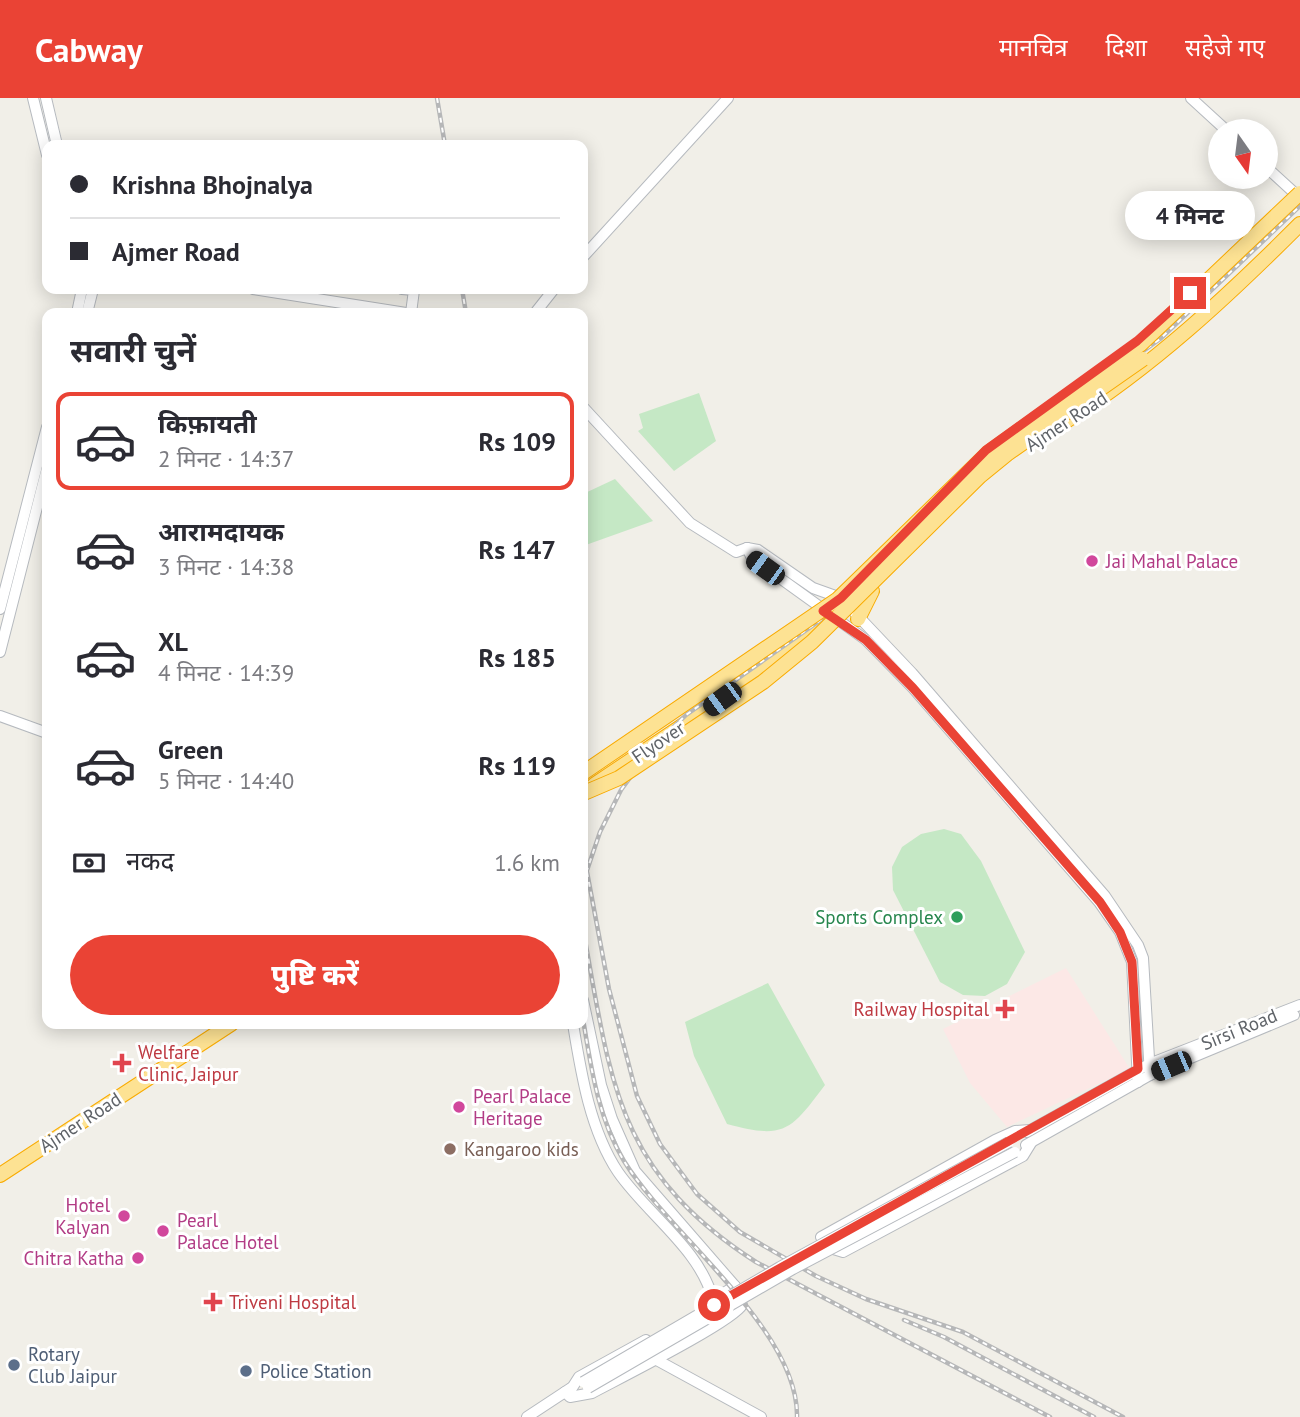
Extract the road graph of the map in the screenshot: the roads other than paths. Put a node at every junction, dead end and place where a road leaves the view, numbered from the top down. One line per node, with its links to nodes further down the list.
1 (33, 98): 6 (street)
2 (46, 98): 7 (street)
3 (728, 98): 12 (street)
4 (1191, 98): 5 (street)
5 (1214, 119)
6 (43, 140)
7 (57, 140)
8 (1278, 176): 9 (street)
9 (1299, 193): 17 (highway, Ajmer Road); 33 (highway, bridge)
10 (1300, 214): 36 (highway, bridge)
11 (1300, 224): 19 (highway, Ajmer Road)
12 (588, 252)
13 (286, 294): 15 (street)
14 (550, 294): 16 (street)
15 (376, 308)
16 (539, 308)
17 (1066, 391): 19 (highway); 24 (highway, Ajmer Road)
18 (588, 412): 22 (street)
19 (1078, 413): 23 (highway, Ajmer Road)
20 (42, 446): 25 (street)
21 (42, 488): 28 (street)
22 (747, 548): 24 (street); 26 (street)
23 (872, 591): 24 (highway, Ajmer Road); 27 (highway)
24 (844, 601): 26 (highway, Ajmer Road); 27 (street)
25 (0, 609)
26 (828, 614): 29 (highway, Flyover); 43 (street)
27 (858, 619): 43 (street)
28 (0, 652)
29 (762, 664): 34 (highway, Flyover); 35 (highway, Flyover, bridge)
30 (0, 704): 31 (street)
31 (0, 716): 32 (street)
32 (42, 731)
33 (588, 772)
34 (588, 773)
35 (588, 790)
36 (588, 791)
37 (1300, 1004): 43 (street, Sirsi Road)
38 (1300, 1012): 43 (street, Sirsi Road)
39 (588, 1021): 49 (street)
40 (209, 1029): 47 (highway, Ajmer Road)
41 (223, 1029): 48 (highway, Ajmer Road)
42 (574, 1029): 50 (street)
43 (1146, 1069): 44 (street); 45 (street)
44 (1030, 1130): 45 (street); 46 (street)
45 (1031, 1143): 46 (street)
46 (1012, 1147): 53 (street, bridge)
47 (0, 1166)
48 (0, 1175)
49 (735, 1286): 50 (street); 52 (street)
50 (713, 1300): 51 (street)
51 (648, 1338): 52 (street); 53 (street)
52 (660, 1359): 53 (street); 56 (street)
53 (569, 1392): 54 (street)
54 (541, 1413): 55 (street)
55 (527, 1417)
56 (761, 1417)

